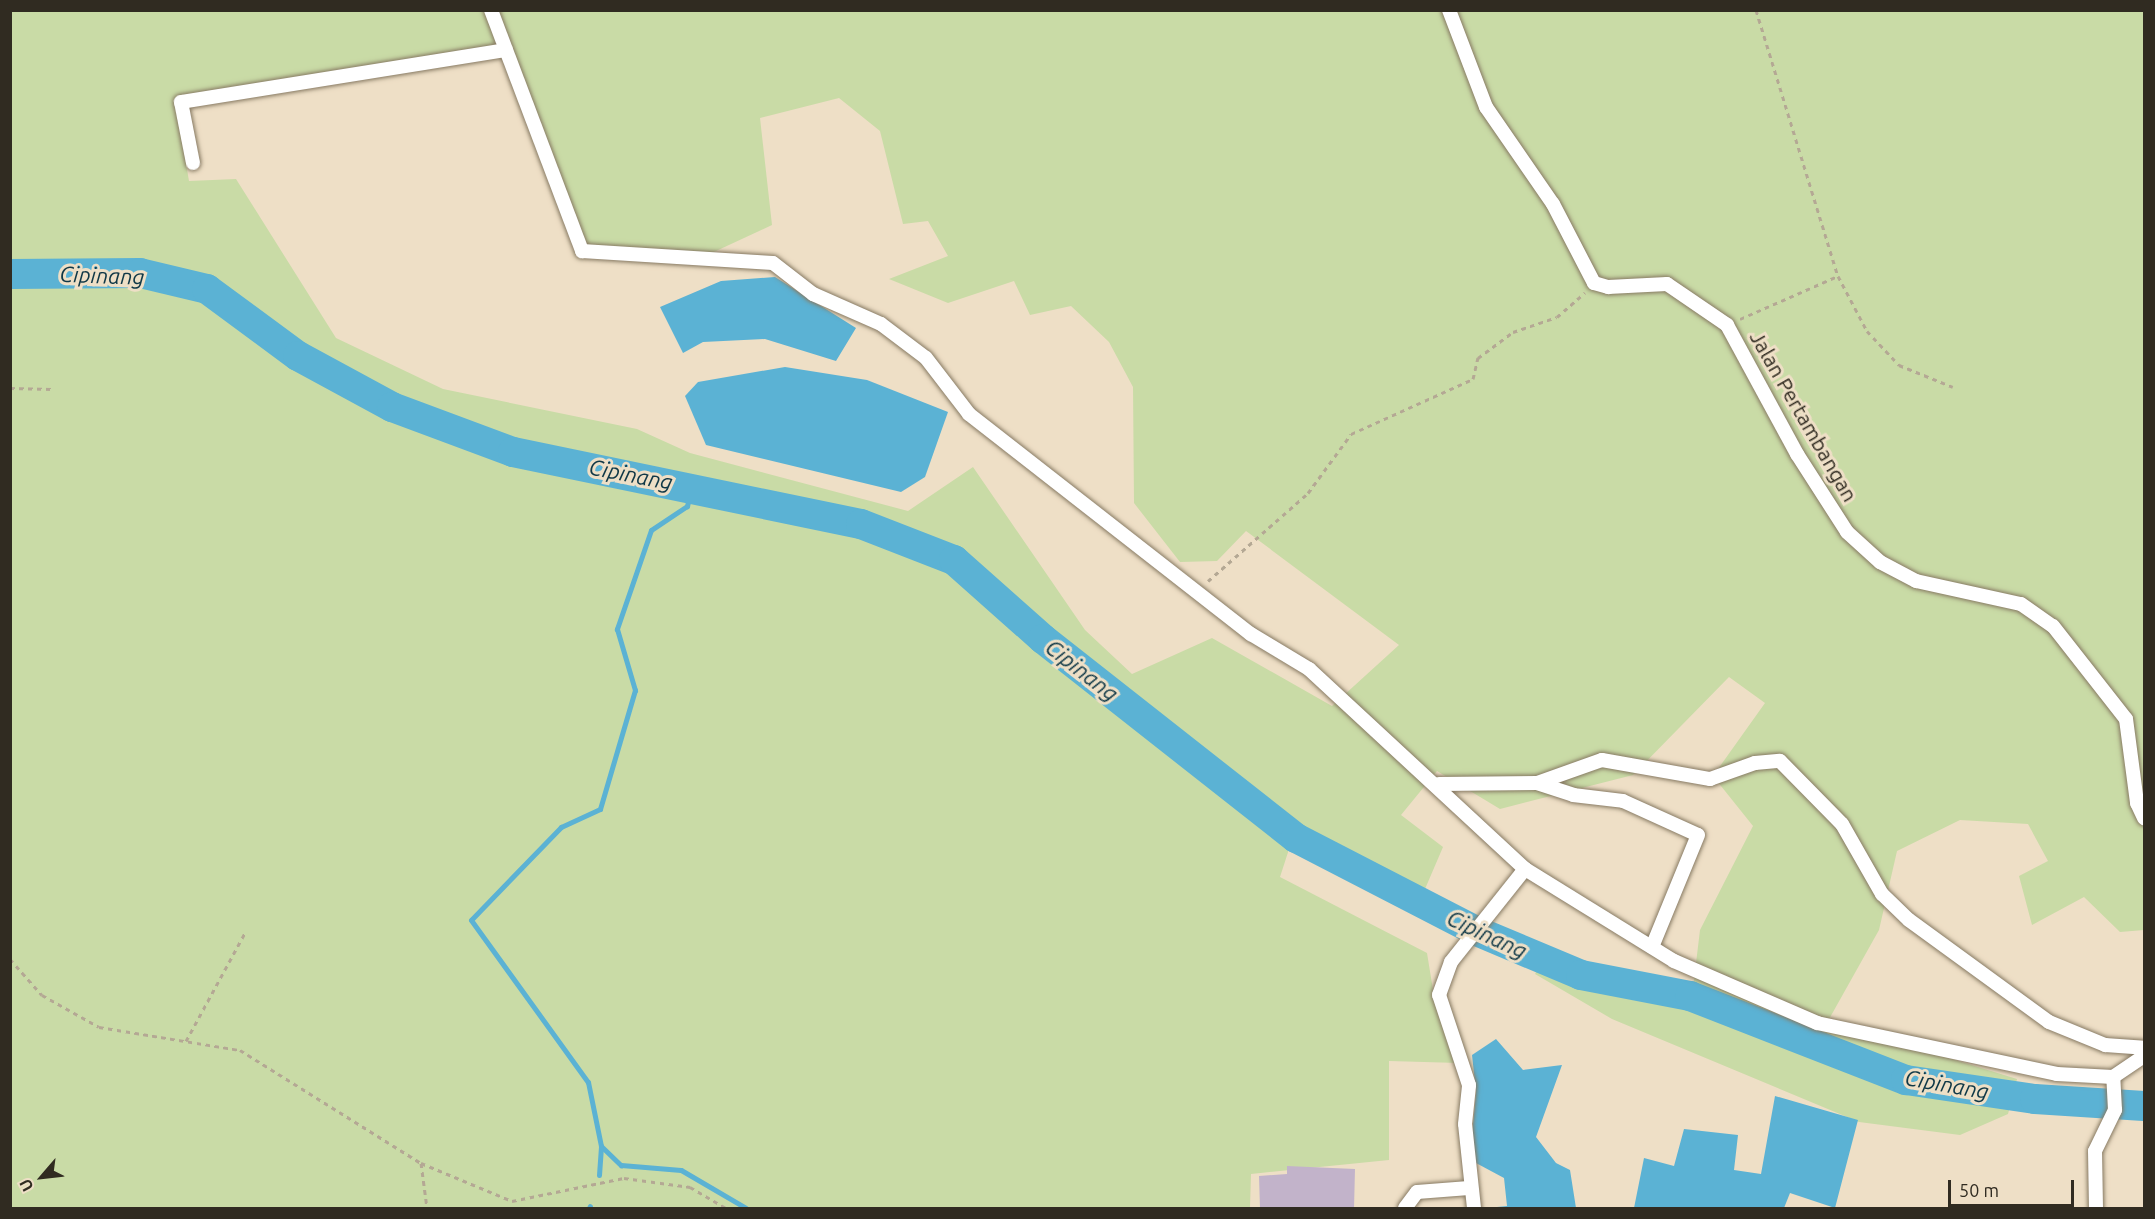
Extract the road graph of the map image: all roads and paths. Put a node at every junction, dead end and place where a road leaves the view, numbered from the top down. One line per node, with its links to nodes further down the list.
1 (491, 10): 4 (street)
2 (1449, 10): 7 (street)
3 (1756, 10): 6 (path)
4 (506, 50): 5 (street); 12 (street)
5 (193, 163)
6 (1838, 276): 8 (path); 9 (path)
7 (1594, 283): 8 (street, Jalan Pertambangan); 12 (path)
8 (1727, 325): 15 (street, Jalan Pertambangan)
9 (1953, 387)
10 (10, 388): 11 (path)
11 (52, 388)
12 (1196, 591): 14 (street)
13 (1537, 783): 14 (street); 18 (street); 21 (street)
14 (1439, 784): 16 (street)
15 (2145, 818)
16 (1525, 869): 18 (street); 25 (street)
17 (246, 933): 20 (path)
18 (1652, 947): 23 (street)
19 (10, 959): 20 (path)
20 (186, 1041): 24 (path)
21 (2145, 1048)
22 (2145, 1056): 23 (street)
23 (2113, 1077): 30 (street)
24 (421, 1163): 26 (path); 27 (path)
25 (1469, 1188): 28 (street); 29 (street)
26 (427, 1209)
27 (726, 1209)
28 (1405, 1209)
29 (1474, 1209)
30 (2096, 1209)

